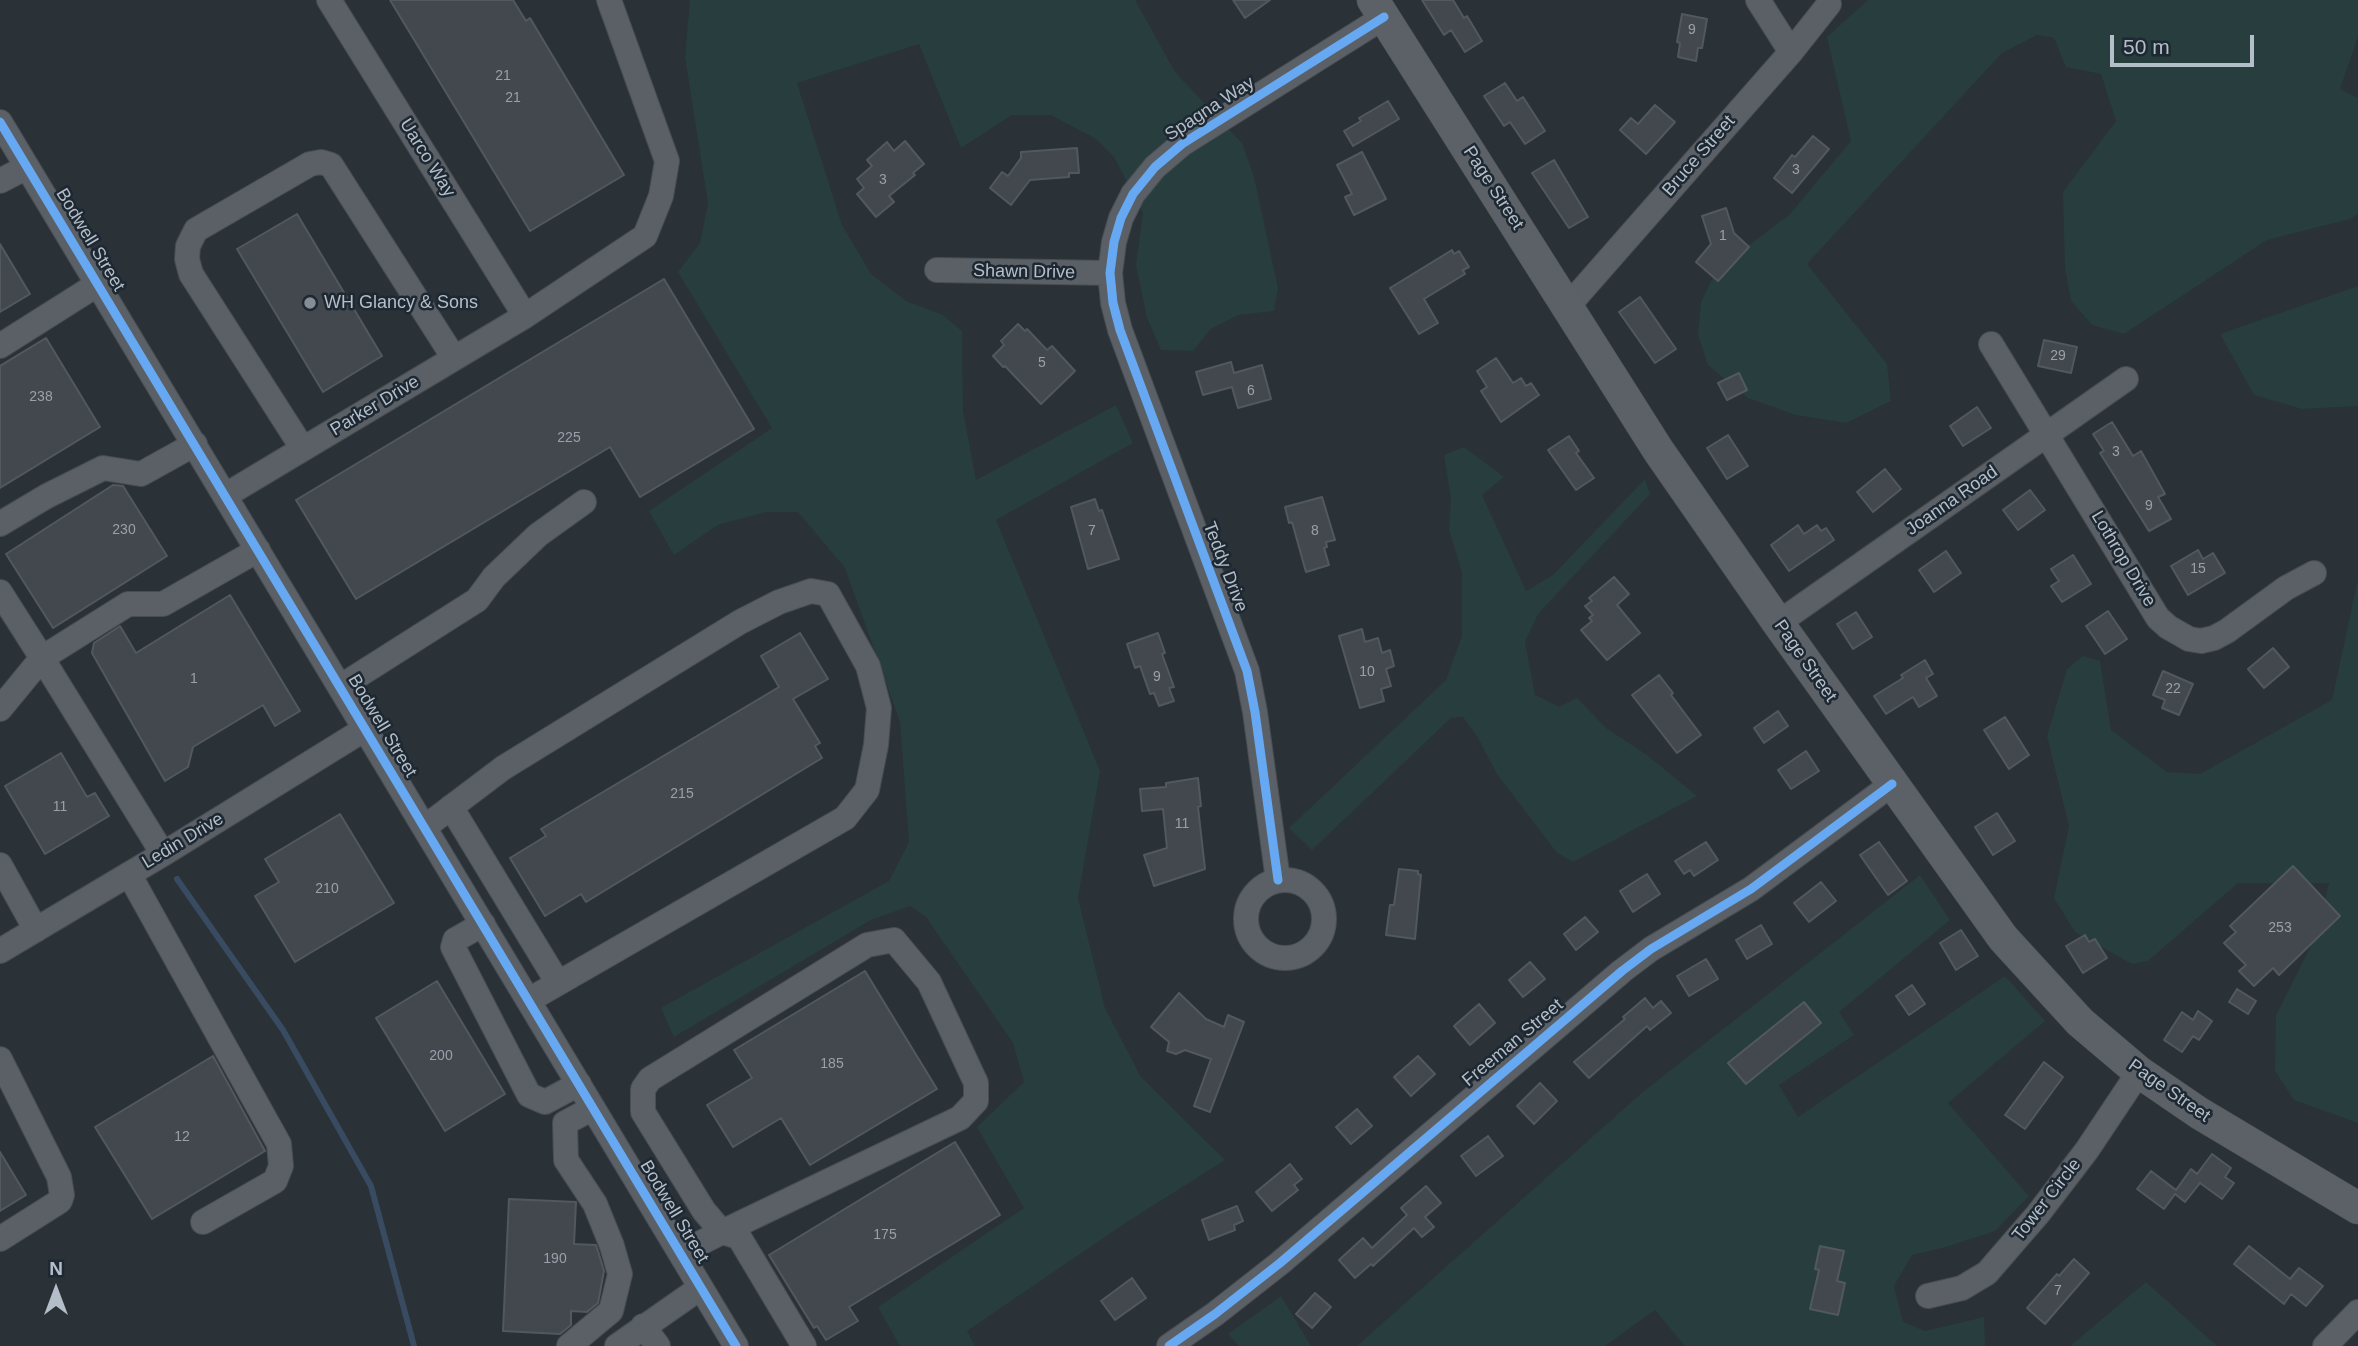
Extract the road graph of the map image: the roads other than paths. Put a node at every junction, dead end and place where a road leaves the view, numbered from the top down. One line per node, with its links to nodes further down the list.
1 (328, 0): 14 (street, Uarco Way)
2 (609, 0): 14 (street, Parker Drive)
3 (1758, 0): 6 (street)
4 (1829, 4): 6 (street, Bruce Street)
5 (1378, 9): 11 (street, Spagna Way); 13 (main road, Page Street)
6 (1791, 52): 13 (street, Bruce Street)
7 (0, 122): 8 (street, Bodwell Street)
8 (27, 167): 9 (street); 12 (street, Bodwell Street)
9 (0, 181)
10 (937, 270): 11 (street, Shawn Drive)
11 (1110, 273): 39 (street, Teddy Drive)
12 (98, 284): 16 (street); 20 (street, Bodwell Street)
13 (1568, 306): 28 (main road, Page Street)
14 (525, 316): 17 (street, Parker Drive)
15 (1992, 344): 19 (street, Lothrop Drive)
16 (0, 346)
17 (454, 358): 21 (street, Parker Drive); 21 (street)
18 (2126, 379): 19 (street, Joanna Road)
19 (2047, 434): 26 (street, Lothrop Drive); 28 (street, Joanna Road)
20 (195, 444): 22 (street, Bodwell Street); 24 (street)
21 (303, 449): 22 (street, Parker Drive)
22 (226, 495): 25 (street, Bodwell Street)
23 (584, 502): 30 (street)
24 (0, 524)
25 (258, 550): 29 (street); 30 (street, Bodwell Street)
26 (2314, 573)
27 (0, 593): 29 (street)
28 (1778, 624): 33 (main road, Page Street)
29 (42, 658): 31 (street); 36 (street)
30 (340, 687): 32 (street, Bodwell Street)
31 (0, 709)
32 (365, 729): 35 (street, Bodwell Street); 36 (street, Ledin Drive)
33 (1892, 784): 46 (main road, Page Street); 63 (street, Freeman Street)
34 (451, 807): 35 (street); 43 (street); 43 (street)
35 (425, 827): 40 (street, Bodwell Street)
36 (163, 854): 38 (street, Ledin Drive)
37 (0, 865): 41 (street)
38 (129, 874): 41 (street, Ledin Drive); 50 (street)
39 (1278, 880)
40 (483, 924): 44 (street, Bodwell Street); 47 (street)
41 (36, 930): 42 (street, Ledin Drive)
42 (0, 951)
43 (558, 983): 44 (street)
44 (529, 1000): 47 (street, Bodwell Street)
45 (0, 1059): 52 (street)
46 (2139, 1072): 49 (main road, Page Street); 55 (street, Tower Circle)
47 (579, 1083): 48 (street, Bodwell Street)
48 (593, 1108): 53 (street, Bodwell Street); 58 (street)
49 (2358, 1208)
50 (203, 1222)
51 (722, 1232): 51 (street); 53 (street); 62 (street)
52 (0, 1239)
53 (681, 1253): 54 (street, Bodwell Street)
54 (701, 1288): 57 (street); 61 (street, Bodwell Street)
55 (1928, 1296)
56 (2358, 1312): 64 (street)
57 (643, 1326): 59 (street); 60 (street)
58 (569, 1346)
59 (617, 1346)
60 (658, 1346)
61 (736, 1346)
62 (804, 1346)
63 (1169, 1346)
64 (2325, 1346)

